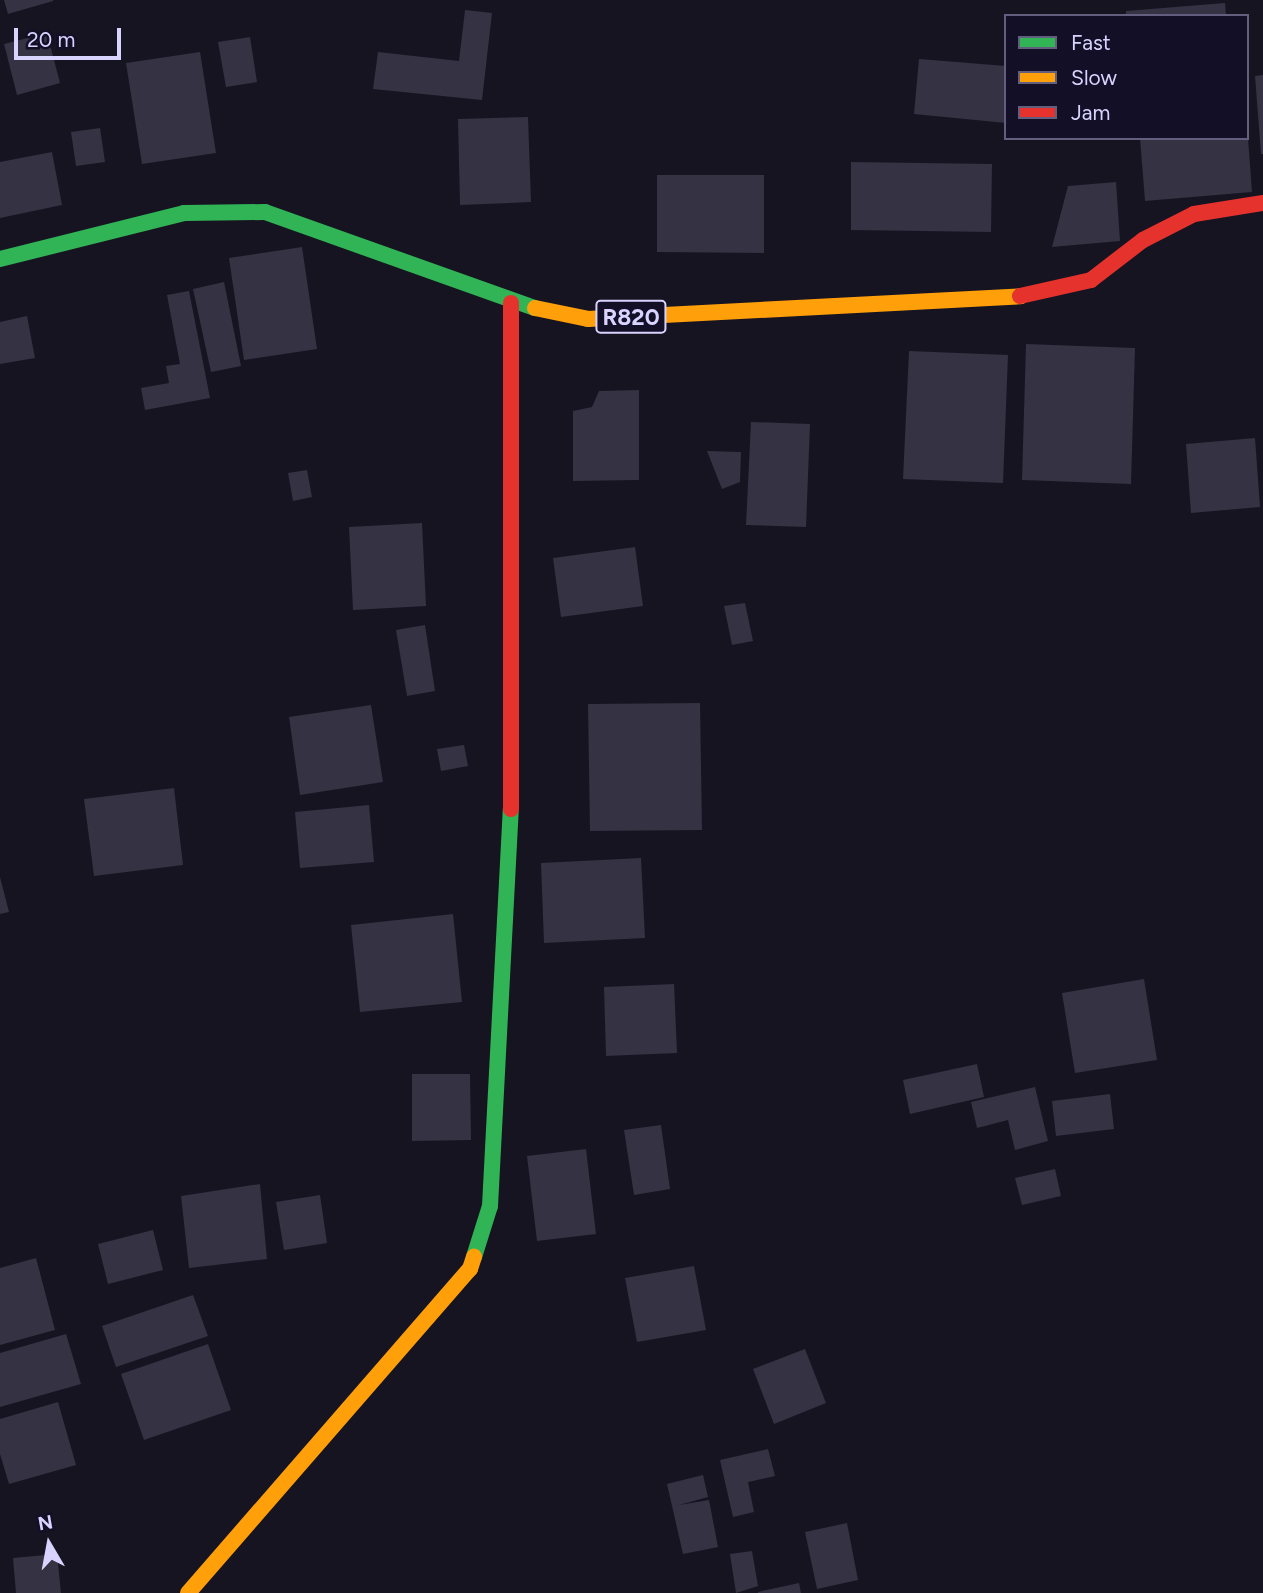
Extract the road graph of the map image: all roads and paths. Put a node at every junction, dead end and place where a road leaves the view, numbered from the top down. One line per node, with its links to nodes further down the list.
1 (1263, 203): 3 (street, R820)
2 (0, 259): 3 (street, R820)
3 (511, 303): 4 (street)
4 (188, 1593)

